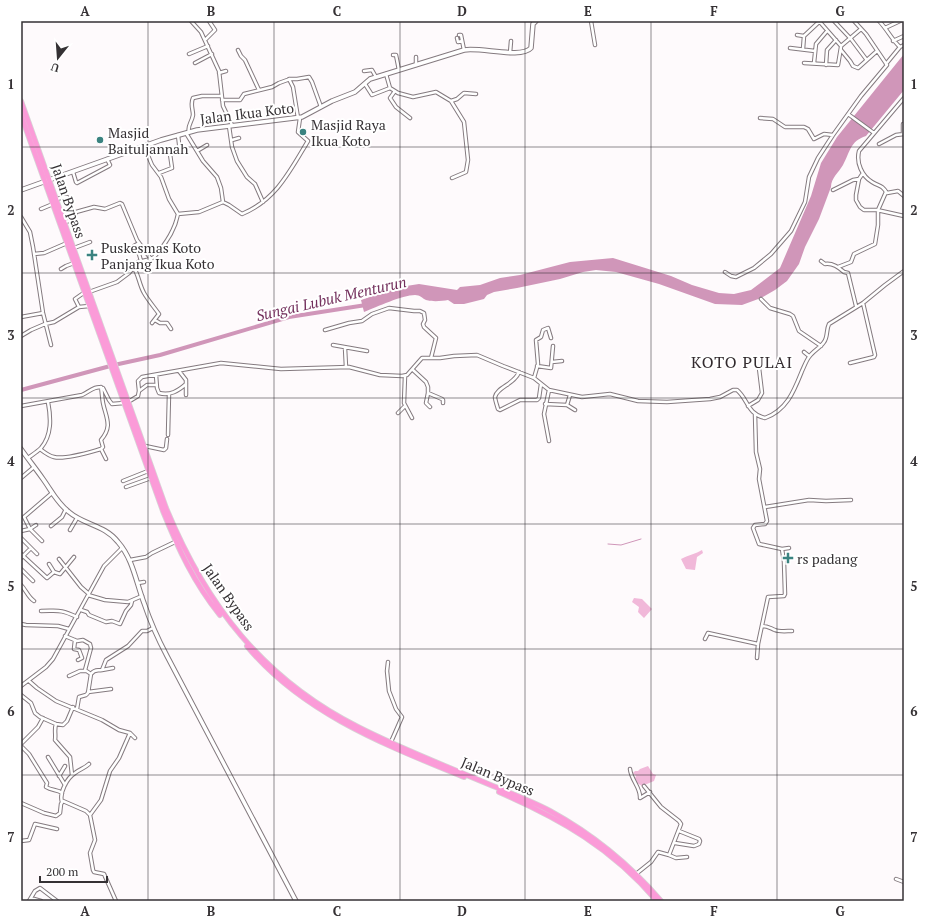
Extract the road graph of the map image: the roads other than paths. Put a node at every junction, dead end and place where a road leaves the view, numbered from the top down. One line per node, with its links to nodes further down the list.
1 (191, 21): 19 (street)
2 (209, 21): 19 (street)
3 (535, 21): 36 (street, Jalan Ikua Koto)
4 (591, 21): 24 (street)
5 (819, 21): 12 (street); 15 (street)
6 (834, 21): 18 (street)
7 (854, 21): 10 (street)
8 (879, 21): 11 (street)
9 (900, 21): 11 (street)
10 (862, 28): 18 (street); 35 (street)
11 (885, 28): 23 (street)
12 (828, 31): 20 (street); 34 (street)
13 (459, 35): 21 (street)
14 (798, 35): 15 (street)
15 (804, 36): 30 (street)
16 (904, 36): 23 (street)
17 (457, 38): 21 (street)
18 (851, 39): 27 (street); 41 (street)
19 (205, 40): 26 (street)
20 (836, 40): 27 (street); 47 (street)
21 (462, 41): 32 (street)
22 (511, 41): 36 (street)
23 (894, 41): 28 (street)
24 (595, 45)
25 (904, 45): 28 (street)
26 (208, 46): 37 (street); 38 (street)
27 (841, 46): 33 (street)
28 (900, 47): 45 (street)
29 (790, 48): 30 (street)
30 (803, 49): 34 (street)
31 (238, 50): 57 (street)
32 (464, 50): 36 (street, Jalan Ikua Koto); 46 (street, Jalan Ikua Koto)
33 (841, 50): 41 (street); 47 (street)
34 (815, 51): 44 (street)
35 (877, 51): 41 (street); 45 (street)
36 (510, 53)
37 (189, 54)
38 (212, 54): 43 (street); 51 (street)
39 (392, 55): 48 (street)
40 (416, 58): 46 (street)
41 (866, 59)
42 (804, 62): 44 (street)
43 (195, 63)
44 (814, 63): 47 (street)
45 (886, 64): 65 (street)
46 (416, 65): 48 (street, Jalan Ikua Koto)
47 (826, 65)
48 (399, 70): 52 (street, Jalan Ikua Koto)
49 (364, 71): 53 (street)
50 (226, 72): 51 (street)
51 (219, 73): 60 (street)
52 (386, 74): 53 (street, Jalan Ikua Koto); 56 (street)
53 (376, 77): 55 (street, Jalan Ikua Koto)
54 (289, 79): 57 (street); 64 (street); 67 (street)
55 (364, 84): 56 (street); 64 (street, Jalan Ikua Koto)
56 (390, 88): 58 (street)
57 (259, 90): 60 (street)
58 (395, 91): 62 (street); 68 (street)
59 (476, 94): 62 (street)
60 (222, 98): 71 (street); 72 (street)
61 (904, 98): 73 (street)
62 (452, 101): 87 (street)
63 (21, 102): 66 (highway, Jalan Bypass)
64 (320, 107): 67 (street, Jalan Ikua Koto)
65 (849, 114): 73 (street); 76 (street)
66 (23, 116): 89 (highway, Jalan Bypass)
67 (299, 118): 71 (street, Jalan Ikua Koto); 97 (street)
68 (410, 118)
69 (760, 118): 76 (street)
70 (903, 124): 74 (street)
71 (231, 126): 72 (street, Jalan Ikua Koto); 78 (street)
72 (187, 133): 75 (street, Jalan Ikua Koto); 82 (street)
73 (873, 133): 86 (street)
74 (904, 134): 79 (street)
75 (178, 135): 81 (street, Jalan Ikua Koto); 85 (street)
76 (833, 135): 117 (street)
77 (239, 138): 78 (street)
78 (232, 140): 97 (street)
79 (879, 144)
80 (207, 145): 82 (street)
81 (144, 146): 83 (street, Jalan Ikua Koto); 85 (street)
82 (197, 151): 96 (street)
83 (107, 159): 84 (street, Jalan Ikua Koto); 84 (street)
84 (72, 172): 89 (street, Jalan Ikua Koto)
85 (159, 173): 101 (street)
86 (863, 173): 88 (street); 92 (street)
87 (452, 178)
88 (859, 179): 91 (street); 100 (street)
89 (47, 181): 90 (street, Jalan Ikua Koto); 95 (highway, Jalan Bypass); 98 (highway, Jalan Bypass)
90 (21, 190)
91 (833, 190)
92 (886, 192): 93 (street); 100 (street)
93 (904, 196)
94 (67, 198): 95 (street)
95 (56, 199): 104 (highway, Jalan Bypass)
96 (223, 202): 97 (street); 101 (street)
97 (263, 202)
98 (53, 204): 99 (street); 105 (highway, Jalan Bypass)
99 (41, 209)
100 (878, 210): 102 (street); 115 (street)
101 (178, 214): 110 (street)
102 (904, 216)
103 (21, 218): 109 (street)
104 (65, 222): 107 (street); 108 (highway, Jalan Bypass)
105 (67, 242): 109 (street); 113 (highway, Jalan Bypass)
106 (90, 242): 108 (street)
107 (139, 243): 110 (street); 111 (street)
108 (74, 248): 113 (highway, Jalan Bypass)
109 (34, 254): 125 (street)
110 (151, 259): 111 (street)
111 (141, 261): 114 (street)
112 (822, 261): 115 (street)
113 (76, 262): 116 (street); 119 (highway, Jalan Bypass)
114 (134, 268): 119 (street); 127 (street)
115 (838, 268): 123 (street)
116 (62, 269)
117 (725, 272)
118 (904, 272): 121 (street)
119 (87, 292): 122 (highway, Jalan Bypass); 124 (street); 134 (highway, Jalan Bypass)
120 (761, 300): 138 (street)
121 (863, 303): 123 (street); 146 (street)
122 (90, 306): 124 (street); 134 (highway, Jalan Bypass)
123 (856, 306): 138 (street)
124 (79, 307): 129 (street)
125 (42, 313): 126 (street); 129 (street)
126 (22, 317)
127 (155, 320): 128 (street); 130 (street)
128 (152, 323)
129 (45, 324): 132 (street); 135 (street)
130 (171, 330)
131 (325, 330): 143 (street)
132 (21, 336)
133 (551, 338): 147 (street)
134 (105, 344): 167 (highway, Jalan Bypass)
135 (51, 345)
136 (333, 345): 139 (street)
137 (553, 346): 145 (street)
138 (821, 346): 142 (street)
139 (345, 348): 140 (street); 148 (street)
140 (367, 351)
141 (804, 352): 142 (street)
142 (809, 356): 177 (street)
143 (432, 358): 150 (street); 152 (street)
144 (562, 361): 145 (street)
145 (552, 362): 147 (street)
146 (850, 363)
147 (538, 366): 155 (street)
148 (346, 367): 151 (street); 154 (street)
149 (759, 368): 173 (street)
150 (413, 370): 154 (street); 163 (street)
151 (179, 371): 153 (street); 156 (street)
152 (519, 372): 155 (street); 157 (street)
153 (156, 375): 158 (street); 161 (street)
154 (405, 376): 172 (street)
155 (534, 378): 157 (street)
156 (186, 384): 162 (street); 164 (street)
157 (541, 384): 160 (street)
158 (156, 385): 161 (street); 162 (street)
159 (101, 387): 166 (street); 167 (street); 183 (street)
160 (549, 390): 165 (street); 169 (street)
161 (139, 391): 167 (street)
162 (169, 394): 180 (street)
163 (428, 394): 168 (street); 174 (street)
164 (186, 395)
165 (570, 395): 170 (street); 173 (street)
166 (48, 402): 171 (street); 182 (street)
167 (126, 403): 180 (highway, Jalan Bypass); 187 (highway, Jalan Bypass)
168 (443, 403)
169 (546, 404): 170 (street); 179 (street)
170 (567, 405): 175 (street)
171 (21, 406)
172 (405, 406): 176 (street); 178 (street)
173 (748, 406): 177 (street)
174 (430, 407)
175 (575, 410)
176 (398, 413)
177 (756, 414): 194 (street)
178 (412, 418)
179 (549, 441)
180 (145, 446): 195 (highway, Jalan Bypass)
181 (21, 449): 184 (street)
182 (40, 449): 183 (street); 184 (street)
183 (100, 449): 185 (street)
184 (28, 458): 186 (street)
185 (106, 459)
186 (34, 467): 188 (street); 192 (street)
187 (149, 471): 189 (highway, Jalan Bypass); 190 (street)
188 (21, 478)
189 (151, 478): 191 (street); 195 (highway, Jalan Bypass)
190 (123, 481)
191 (126, 487)
192 (52, 494): 196 (street); 198 (street)
193 (852, 500): 194 (street)
194 (765, 507): 211 (street)
195 (164, 508): 207 (highway, Jalan Bypass); 260 (highway, Jalan Bypass)
196 (66, 510): 199 (street); 201 (street)
197 (21, 516): 198 (street)
198 (25, 516): 202 (street)
199 (77, 518): 203 (street); 209 (street)
200 (36, 525): 202 (street)
201 (51, 526)
202 (30, 529): 204 (street); 206 (street)
203 (70, 530)
204 (21, 532)
205 (21, 538): 208 (street)
206 (42, 541)
207 (176, 541): 216 (street); 262 (highway, Jalan Bypass)
208 (31, 548): 212 (street); 213 (street)
209 (122, 548): 216 (street); 225 (street)
210 (789, 548): 211 (street)
211 (782, 549): 233 (street)
212 (37, 554)
213 (22, 556): 220 (street)
214 (74, 557): 218 (street)
215 (59, 559): 218 (street)
216 (130, 560): 223 (street)
217 (49, 564): 220 (street)
218 (66, 568): 220 (street); 225 (street)
219 (21, 569): 221 (street)
220 (54, 572)
221 (33, 581)
222 (144, 582): 223 (street)
223 (138, 584): 226 (street)
224 (21, 585): 227 (street)
225 (88, 594): 228 (street); 229 (street)
226 (142, 596): 228 (street); 234 (street)
227 (34, 601)
228 (132, 601): 229 (street)
229 (80, 610): 231 (street)
230 (41, 612): 231 (street)
231 (77, 617): 235 (street)
232 (21, 624): 235 (street)
233 (762, 626): 236 (street); 240 (street)
234 (153, 628): 245 (street); 289 (street)
235 (69, 629): 237 (street)
236 (792, 632)
237 (65, 636): 239 (street); 249 (street)
238 (705, 639): 240 (street)
239 (75, 640): 242 (street); 246 (street)
240 (758, 644): 241 (street)
241 (757, 658)
242 (78, 660)
243 (388, 662): 260 (street)
244 (113, 668): 245 (street)
245 (102, 670): 247 (street)
246 (86, 671): 247 (street); 248 (street)
247 (91, 674): 252 (street)
248 (69, 676)
249 (29, 681): 250 (street); 254 (street)
250 (21, 686)
251 (110, 689): 252 (street)
252 (88, 692): 255 (street)
253 (21, 695): 256 (street)
254 (73, 708): 255 (street); 257 (street)
255 (77, 709): 258 (street)
256 (43, 718): 257 (street); 261 (street)
257 (56, 724): 267 (street)
258 (130, 733): 259 (street); 275 (street)
259 (135, 738)
260 (391, 743): 262 (highway, Jalan Bypass)
261 (21, 745): 271 (street)
262 (417, 756): 282 (highway, Jalan Bypass); 290 (highway, Jalan Bypass)
263 (48, 757): 268 (street)
264 (89, 764): 267 (street)
265 (65, 766): 268 (street)
266 (630, 769): 272 (street)
267 (72, 775): 269 (street)
268 (59, 776): 269 (street)
269 (65, 785): 271 (street)
270 (644, 786): 272 (street)
271 (62, 792): 273 (street)
272 (650, 792): 277 (street)
273 (62, 802): 274 (street); 275 (street)
274 (21, 803)
275 (90, 815): 288 (street)
276 (57, 829): 278 (street)
277 (679, 831): 279 (street); 279 (street)
278 (21, 840)
279 (675, 843): 280 (street)
280 (669, 855): 281 (street); 282 (street)
281 (687, 857)
282 (636, 874): 291 (highway, Jalan Bypass)
283 (896, 879): 284 (street)
284 (904, 882)
285 (30, 900): 286 (street); 287 (street)
286 (42, 901)
287 (57, 901)
288 (116, 901)
289 (296, 901)
290 (657, 901)
291 (661, 901)

